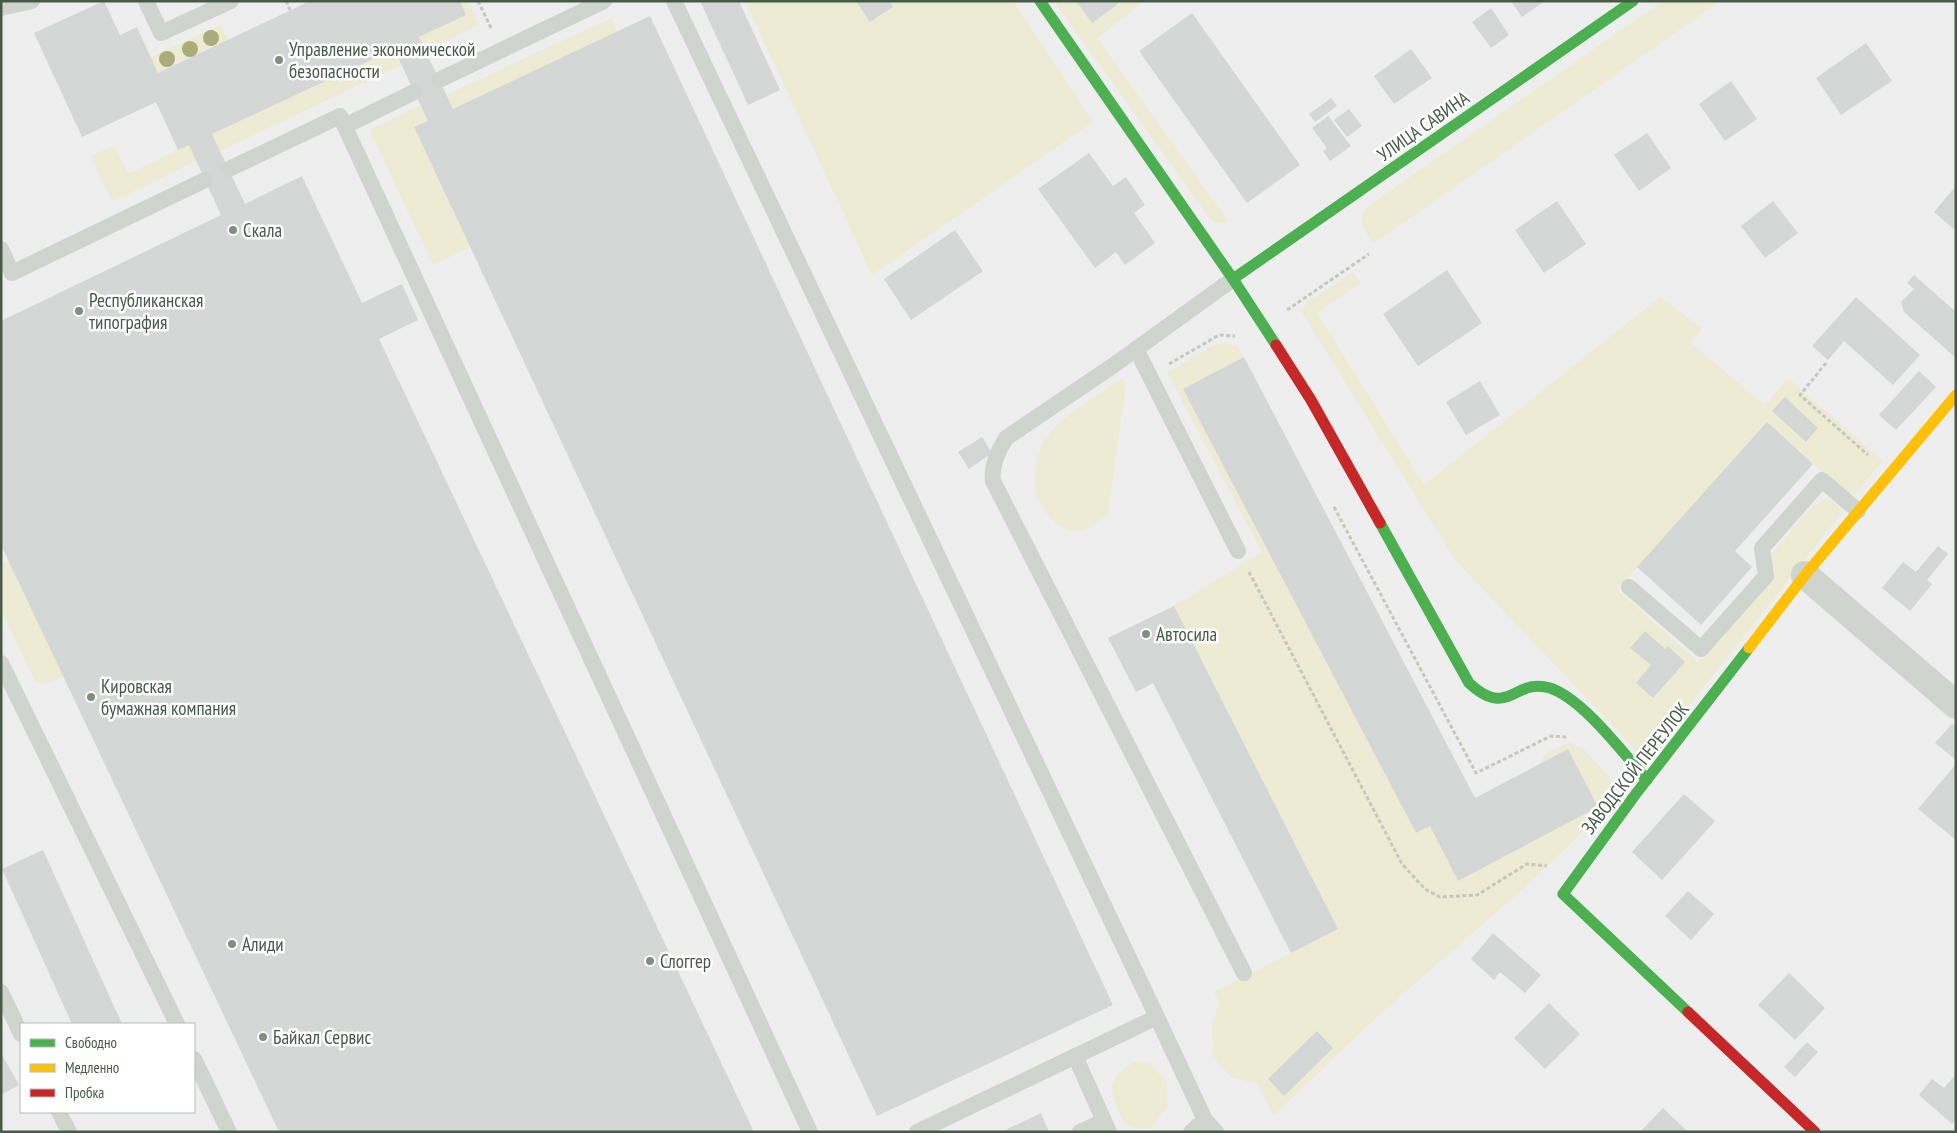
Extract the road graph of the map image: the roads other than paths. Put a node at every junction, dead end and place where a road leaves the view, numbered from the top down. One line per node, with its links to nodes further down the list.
1 (32, 1): 8 (lane)
2 (146, 1): 3 (lane)
3 (231, 1)
4 (604, 1): 9 (lane)
5 (674, 1): 28 (lane)
6 (1040, 1): 16 (street)
7 (1633, 1): 16 (street, УЛИЦА САВИНА)
8 (1, 8)
9 (439, 80)
10 (414, 92): 11 (lane)
11 (345, 126): 12 (lane); 38 (lane)
12 (228, 169)
13 (205, 180): 15 (lane)
14 (1, 249): 15 (lane)
15 (7, 276)
16 (1232, 279): 17 (lane); 25 (street)
17 (1136, 349): 20 (lane); 26 (lane)
18 (1956, 395): 19 (street, ЗАВОДСКОЙ ПЕРЕУЛОК)
19 (1858, 511): 21 (street, ЗАВОДСКОЙ ПЕРЕУЛОК); 22 (lane)
20 (1238, 552)
21 (1805, 575): 24 (street); 25 (street, ЗАВОДСКОЙ ПЕРЕУЛОК)
22 (1629, 587)
23 (1, 663): 29 (lane)
24 (1956, 705)
25 (1647, 780): 42 (street, ЗАВОДСКОЙ ПЕРЕУЛОК)
26 (1244, 973)
27 (1, 992): 30 (lane)
28 (1157, 1016): 31 (lane); 35 (lane)
29 (177, 1023)
30 (20, 1032)
31 (1075, 1056): 34 (lane); 39 (lane)
32 (195, 1061): 37 (lane)
33 (60, 1113): 36 (lane)
34 (1107, 1126): 40 (lane)
35 (1210, 1126): 41 (lane)
36 (69, 1132)
37 (229, 1132)
38 (810, 1132)
39 (917, 1132)
40 (1080, 1132)
41 (1191, 1132)
42 (1815, 1132)

